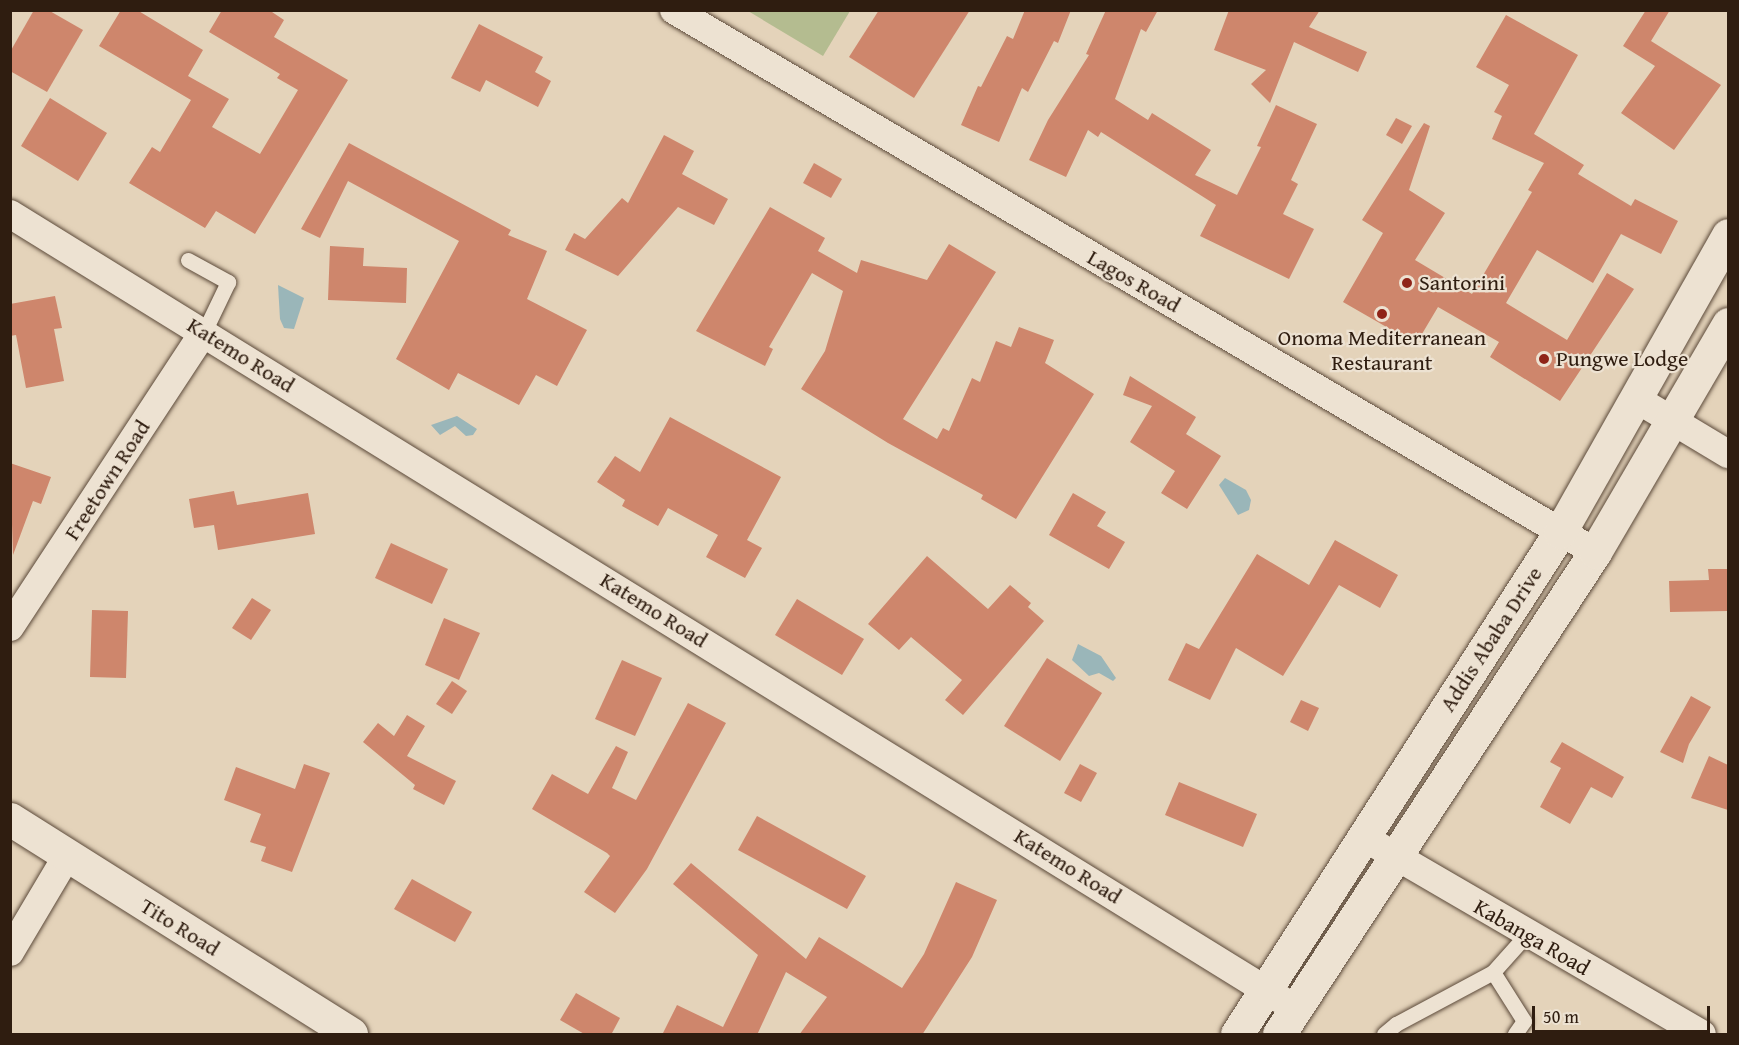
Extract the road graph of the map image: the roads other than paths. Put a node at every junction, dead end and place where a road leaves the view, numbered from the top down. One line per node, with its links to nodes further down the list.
1 (674, 10): 10 (street, Lagos Road)
2 (10, 214): 6 (street, Katemo Road)
3 (1728, 235): 7 (main road, Addis Ababa Drive)
4 (188, 260): 6 (lane)
5 (1728, 324): 8 (main road, Addis Ababa Drive)
6 (204, 332): 12 (street, Freetown Road); 20 (street, Katemo Road)
7 (1638, 400): 8 (street); 10 (main road, Addis Ababa Drive)
8 (1674, 421): 9 (street); 11 (main road, Addis Ababa Drive)
9 (1728, 454)
10 (1560, 532): 11 (street, Lagos Road); 14 (main road, Addis Ababa Drive)
11 (1595, 552): 16 (main road, Addis Ababa Drive)
12 (10, 627)
13 (10, 819): 15 (main road, Tito Road)
14 (1363, 837): 16 (street, Kabanga Road); 20 (main road, Addis Ababa Drive)
15 (66, 856): 18 (street); 22 (main road, Tito Road)
16 (1394, 859): 17 (street, Kabanga Road); 21 (main road, Addis Ababa Drive)
17 (1527, 934): 19 (lane); 26 (street, Kabanga Road)
18 (10, 952)
19 (1492, 972): 24 (lane); 25 (lane)
20 (1267, 989): 21 (street, Katemo Road); 23 (main road, Addis Ababa Drive)
21 (1288, 1022)
22 (351, 1035)
23 (1237, 1035)
24 (1384, 1035)
25 (1515, 1035)
26 (1702, 1035)

